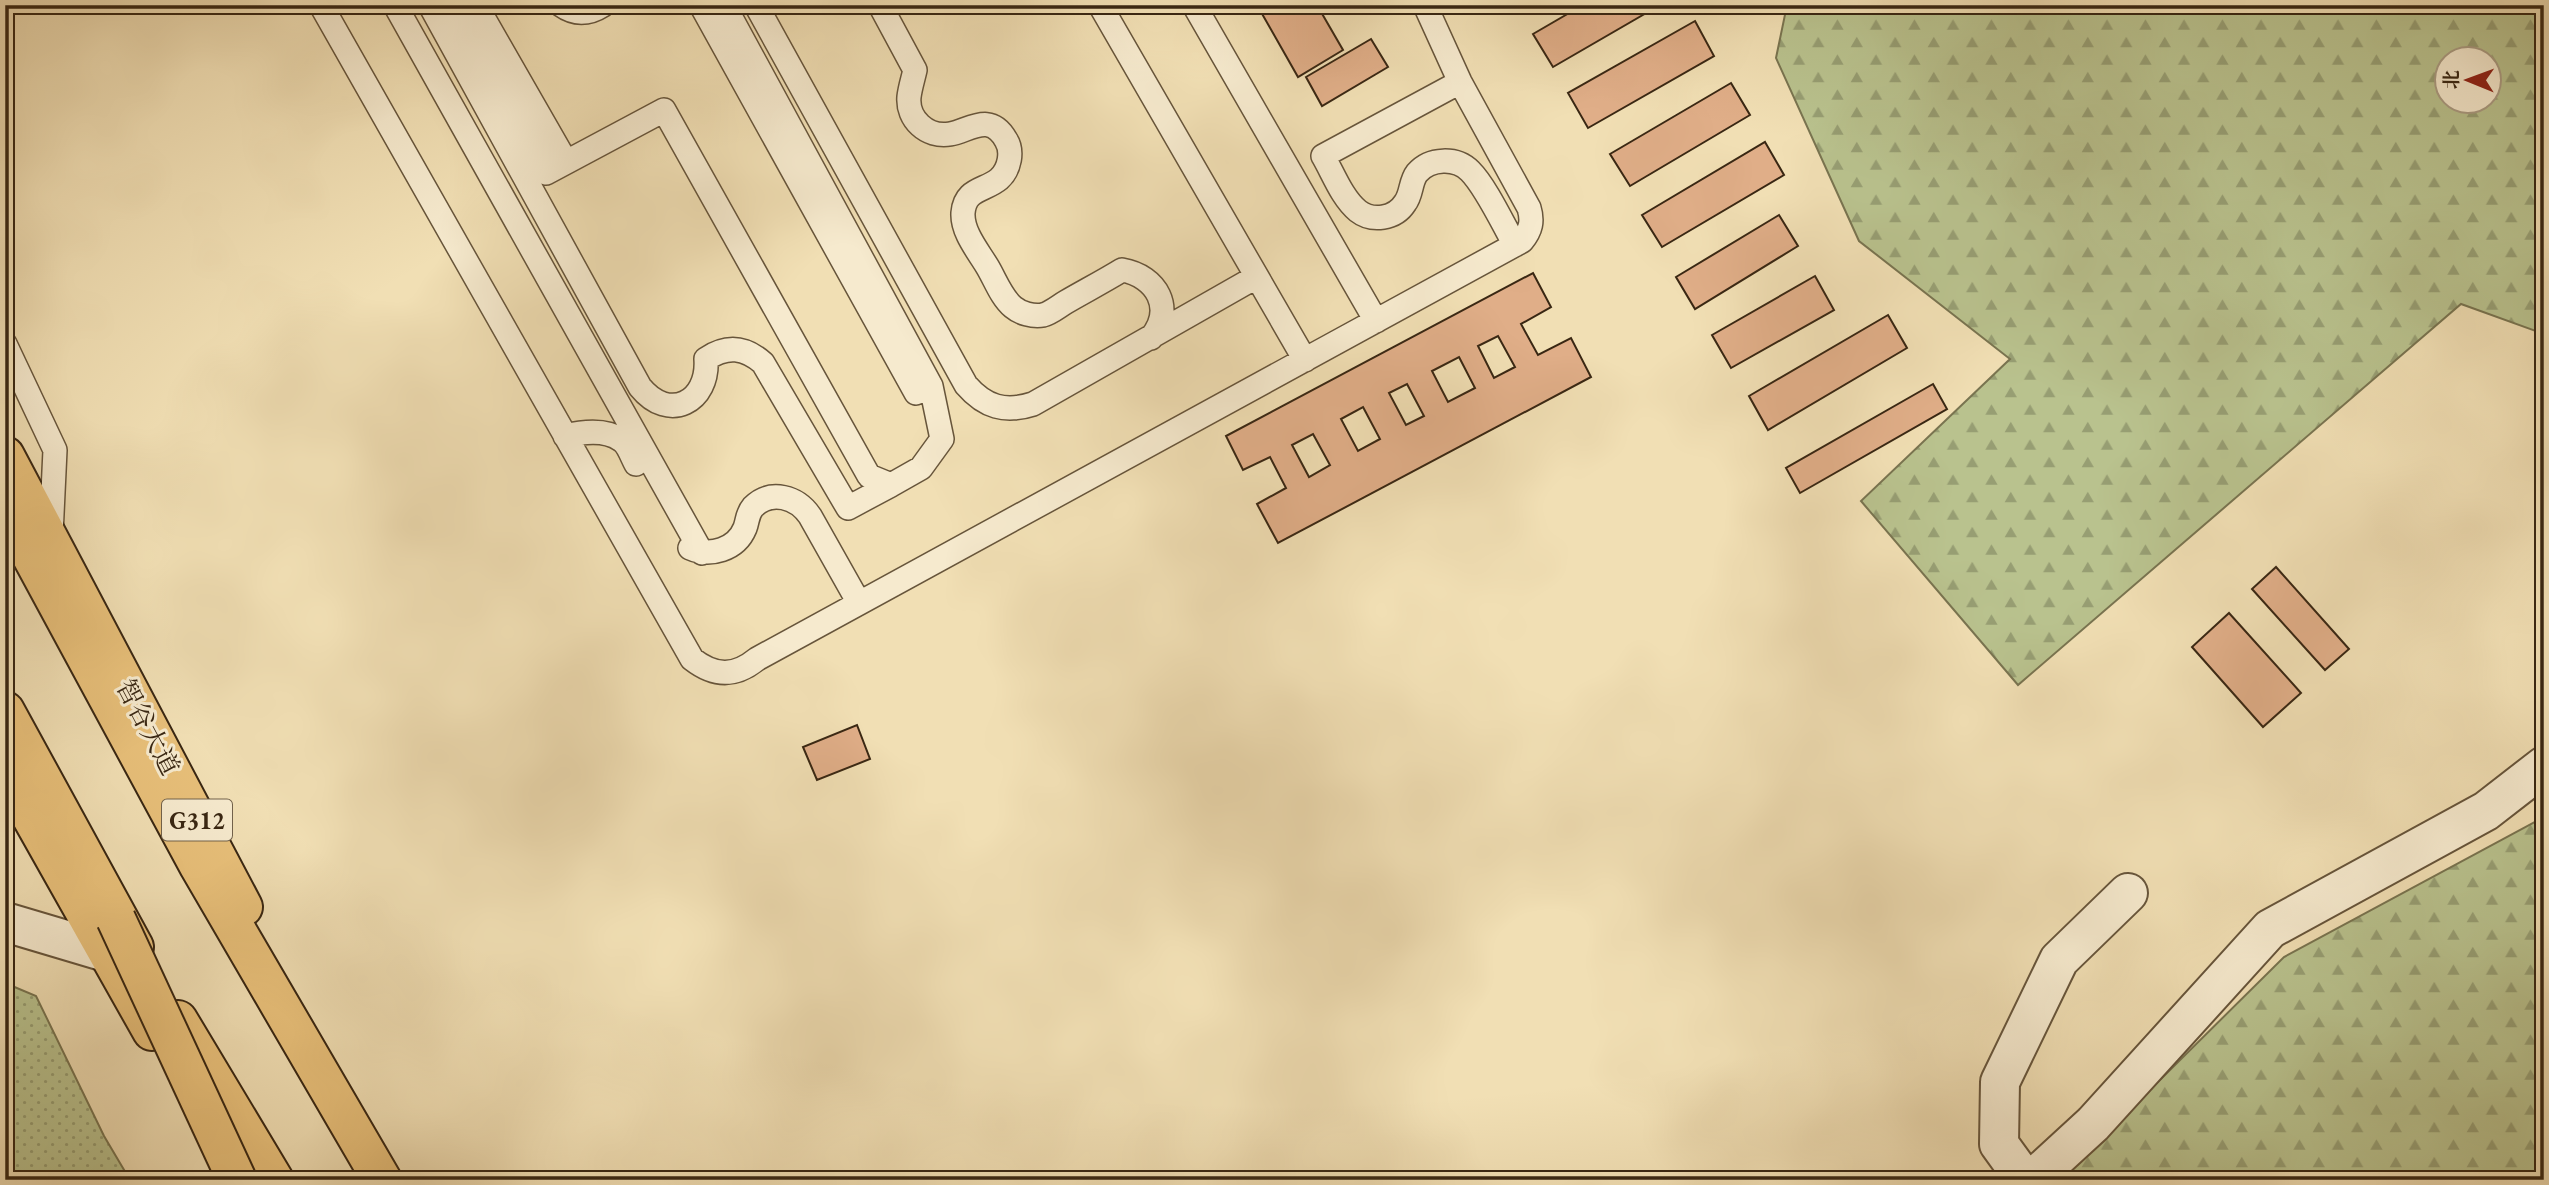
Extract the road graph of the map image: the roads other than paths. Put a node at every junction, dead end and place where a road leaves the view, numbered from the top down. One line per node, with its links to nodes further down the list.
1 (321, 5): 23 (lane)
2 (395, 5): 29 (lane)
3 (430, 5): 26 (lane)
4 (455, 5): 16 (lane)
5 (476, 5): 16 (lane)
6 (561, 5): 7 (lane)
7 (603, 5)
8 (701, 5): 24 (lane)
9 (724, 5): 24 (lane)
10 (756, 5): 21 (lane)
11 (880, 5): 21 (lane)
12 (1100, 5): 18 (lane)
13 (1194, 5): 19 (lane)
14 (1425, 5): 15 (lane)
15 (1460, 82): 17 (lane); 17 (lane)
16 (565, 162): 26 (lane)
17 (1515, 245): 19 (lane)
18 (1256, 277): 21 (lane); 22 (lane)
19 (1376, 321): 22 (lane)
20 (5, 344): 28 (lane)
21 (1126, 351)
22 (1305, 360): 30 (lane)
23 (565, 436): 29 (lane); 30 (lane)
24 (942, 439): 26 (lane)
25 (5, 456): 28 (main road, 智谷大道 / G312)
26 (891, 485)
27 (5, 507): 34 (main road, 智谷大道 / G312)
28 (51, 541): 41 (main road, 智谷大道 / G312)
29 (702, 553): 30 (lane)
30 (859, 603)
31 (5, 711): 37 (main road)
32 (2544, 766): 43 (street)
33 (5, 770): 37 (main road)
34 (200, 866): 40 (main road, 智谷大道 / G312); 41 (main road)
35 (2128, 893): 42 (street)
36 (5, 922): 37 (street)
37 (111, 936): 38 (main road, bridge); 39 (main road, bridge)
38 (237, 1180)
39 (274, 1180)
40 (382, 1180)
41 (396, 1180)
42 (2025, 1180)
43 (2032, 1180)

